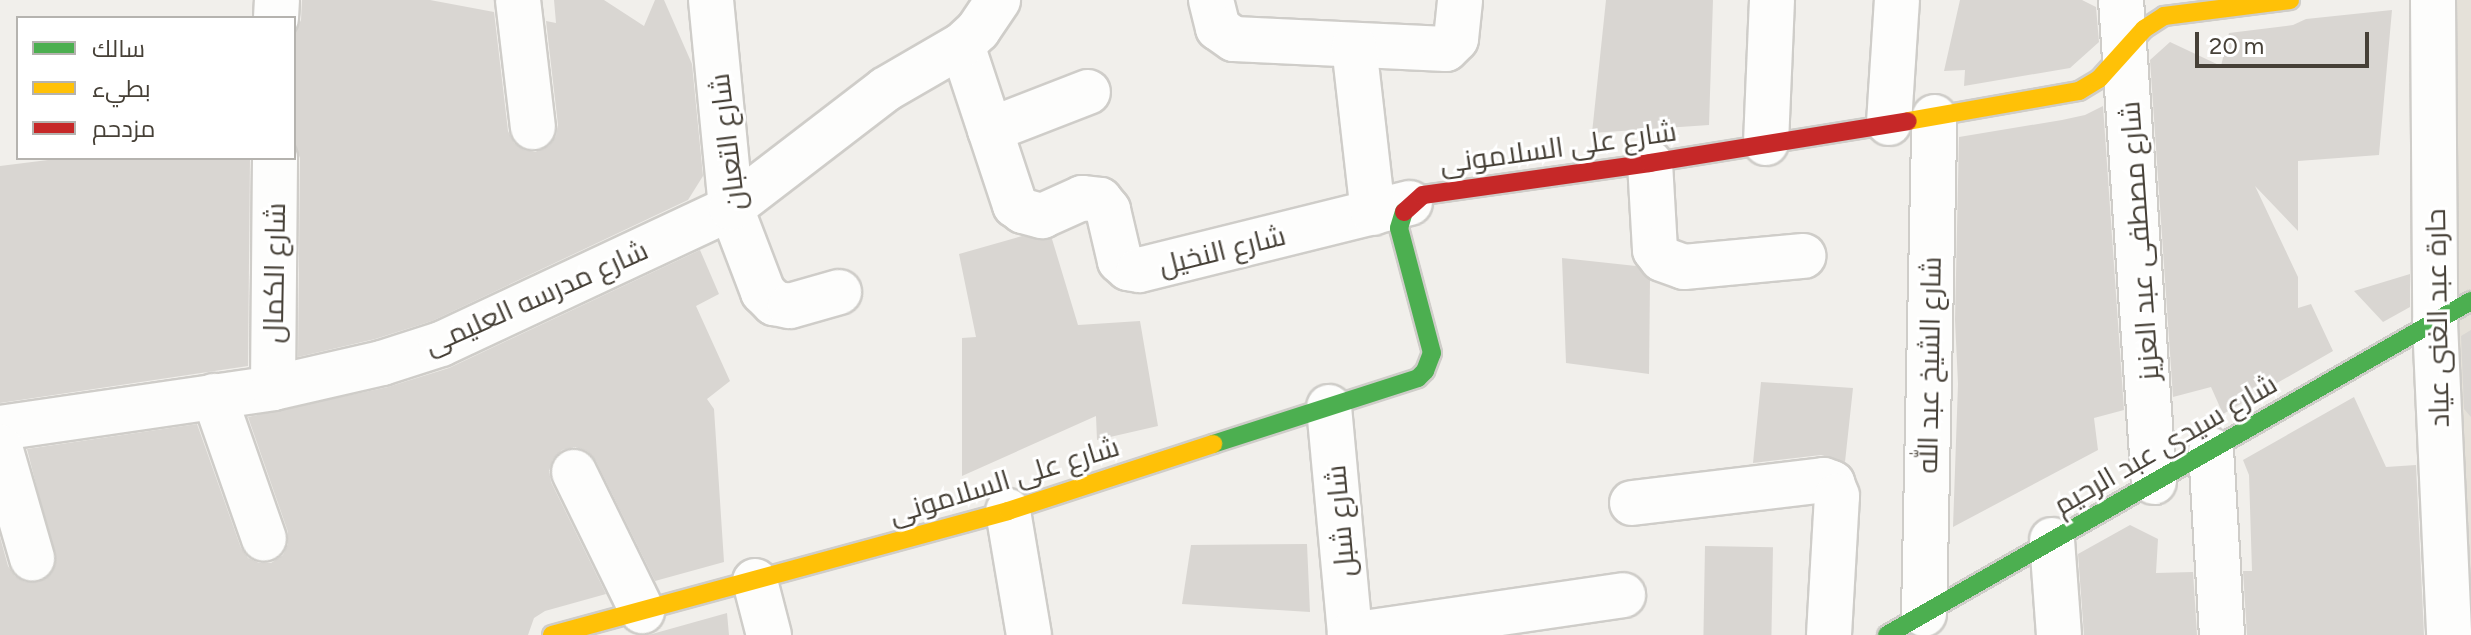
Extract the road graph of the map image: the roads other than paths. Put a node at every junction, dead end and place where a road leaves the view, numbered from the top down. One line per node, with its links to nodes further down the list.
1 (518, 0): 17 (street)
2 (711, 0): 22 (street, شارع التعبان)
3 (998, 0): 11 (street, شارع مدرسه العليمى)
4 (1211, 0): 13 (street)
5 (1460, 0): 13 (street)
6 (1772, 0): 19 (street)
7 (1897, 0): 16 (street)
8 (2121, 0): 12 (street, شارع مصطفى عبد العزيز)
9 (2290, 0): 12 (street, شارع على السلامونى)
10 (2433, 0): 26 (street, حارة عبد الغنى عياد)
11 (962, 45): 18 (street, شارع النخيل); 22 (street, شارع مدرسه العليمى)
12 (2127, 45): 15 (street, شارع على السلامونى); 34 (street, شارع مصطفى عبد العزيز)
13 (1354, 46): 23 (street)
14 (1088, 92): 18 (street)
15 (1934, 117): 16 (street, شارع على السلامونى); 43 (street, شارع الشيخ عبد الله)
16 (1889, 123): 19 (street, شارع على السلامونى)
17 (533, 127)
18 (990, 130): 23 (street, شارع النخيل)
19 (1766, 143): 21 (street, شارع على السلامونى)
20 (275, 160): 27 (street, شارع الكمال)
21 (1650, 163): 23 (street, شارع على السلامونى); 24 (street)
22 (731, 208): 25 (street, شارع التعبان); 27 (street, شارع مدرسه العليمى)
23 (1392, 208): 29 (street, شارع على السلامونى)
24 (1803, 256)
25 (839, 292)
26 (2453, 312): 32 (street, شارع سيدى عبد الرحيم); 52 (street, حارة عبد الغنى عياد)
27 (273, 388): 28 (street, شارع مدرسه العليمى)
28 (214, 396): 30 (street, شارع مدرسه العليمى); 37 (street)
29 (1329, 407): 36 (street, شارع على السلامونى); 47 (street, شارع شبل)
30 (0, 428)
31 (0, 447): 39 (street)
32 (2211, 450): 34 (street, شارع سيدى عبد الرحيم); 51 (street)
33 (574, 472): 42 (street)
34 (2154, 482): 38 (street, شارع سيدى عبد الرحيم)
35 (1632, 503): 48 (street)
36 (1008, 511): 40 (street, شارع على السلامونى); 46 (street)
37 (264, 539)
38 (2052, 540): 43 (street, شارع سيدى عبد الرحيم); 50 (street)
39 (32, 558)
40 (755, 581): 42 (street, شارع على السلامونى); 45 (street)
41 (1623, 595): 47 (street)
42 (642, 611): 44 (street, شارع على السلامونى)
43 (1924, 614): 49 (street, شارع سيدى عبد الرحيم)
44 (561, 634)
45 (769, 635)
46 (1029, 635)
47 (1350, 635)
48 (1829, 635)
49 (1887, 635)
50 (2059, 635)
51 (2222, 635)
52 (2449, 635)

